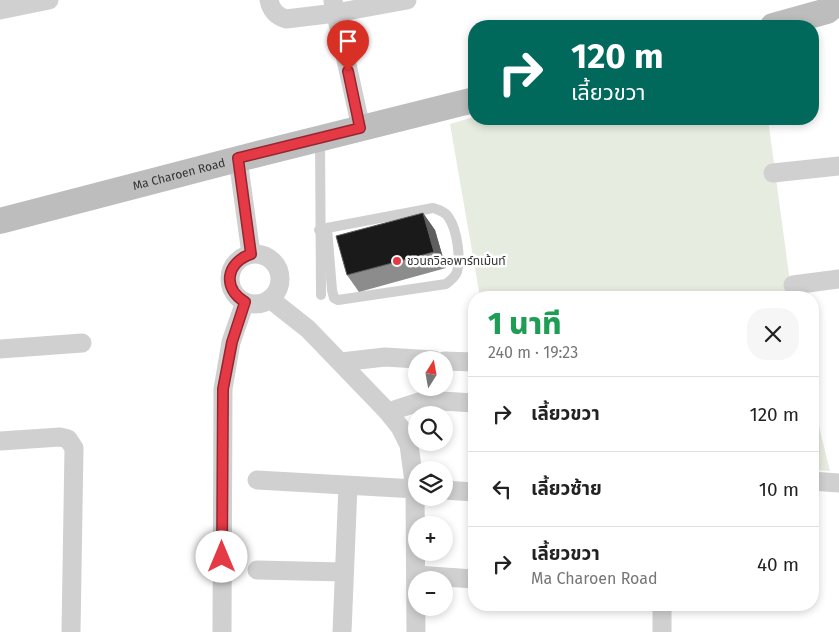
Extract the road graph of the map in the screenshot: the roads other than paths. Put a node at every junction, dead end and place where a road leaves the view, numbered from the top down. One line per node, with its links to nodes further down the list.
1 (49, 0): 7 (street)
2 (269, 0): 6 (street)
3 (407, 0): 5 (street)
4 (839, 0): 8 (main road)
5 (383, 3): 6 (street)
6 (334, 6): 10 (street)
7 (0, 10)
8 (795, 20)
9 (468, 101): 10 (main road, Ma Charoen Road)
10 (360, 128): 11 (main road, Ma Charoen Road)
11 (320, 138): 12 (main road, Ma Charoen Road); 16 (lane)
12 (238, 158): 15 (main road, Ma Charoen Road); 17 (street)
13 (839, 166): 14 (street)
14 (772, 173)
15 (0, 222)
16 (323, 229): 16 (lane); 20 (lane)
17 (251, 254): 21 (street); 22 (street)
18 (839, 279): 19 (street)
19 (792, 285)
20 (321, 295)
21 (270, 299): 22 (street); 27 (street)
22 (245, 302): 49 (street)
23 (82, 344): 24 (street)
24 (0, 349)
25 (408, 358): 27 (street)
26 (453, 361): 28 (street)
27 (341, 362): 30 (street)
28 (468, 362)
29 (468, 403): 30 (street)
30 (388, 412): 32 (street)
31 (0, 441): 48 (street)
32 (411, 461)
33 (257, 480): 36 (street)
34 (819, 481): 35 (street)
35 (839, 482)
36 (348, 486): 37 (street); 43 (street)
37 (408, 489)
38 (453, 491): 39 (street)
39 (468, 492)
40 (415, 506): 42 (street)
41 (257, 570): 43 (street)
42 (416, 571)
43 (344, 572): 50 (street)
44 (453, 577): 45 (street)
45 (468, 578)
46 (662, 611): 52 (street)
47 (416, 616): 51 (street)
48 (71, 632)
49 (222, 632)
50 (342, 632)
51 (416, 632)
52 (662, 632)

